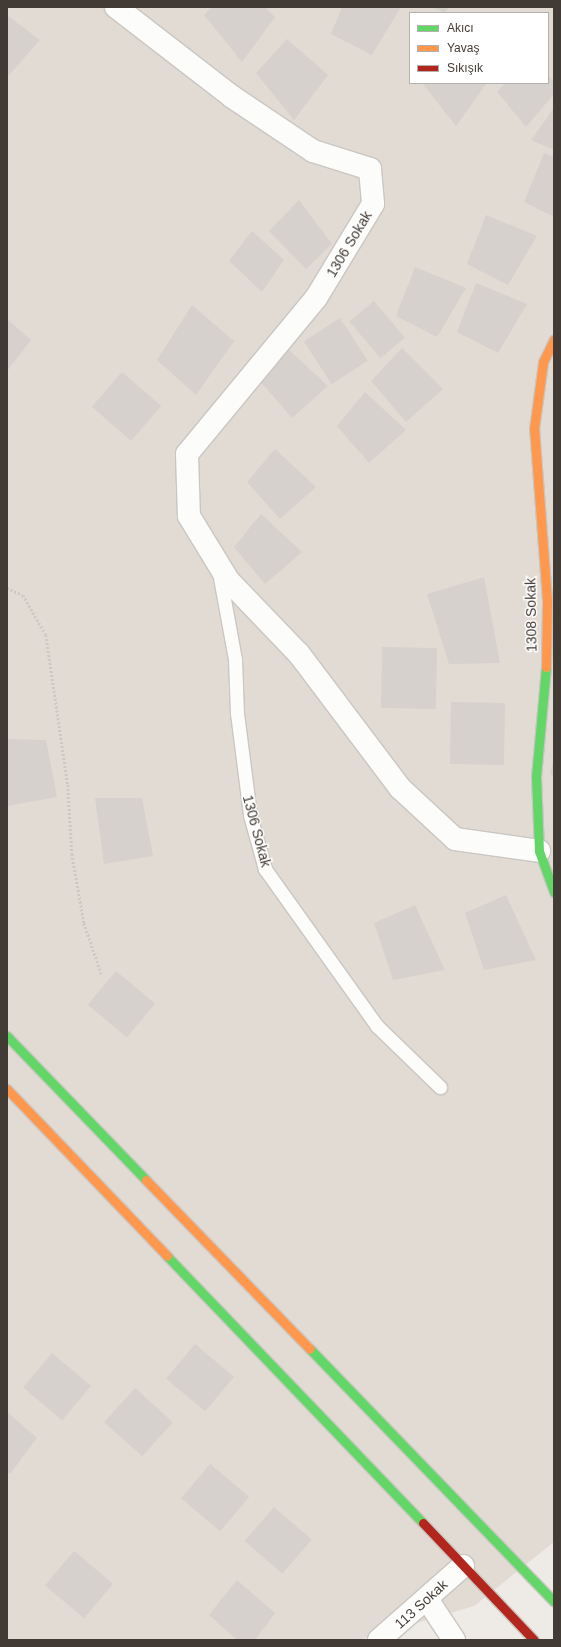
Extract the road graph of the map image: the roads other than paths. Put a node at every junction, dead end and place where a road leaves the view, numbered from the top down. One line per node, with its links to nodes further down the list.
1 (116, 7): 3 (street, 1306 Sokak)
2 (554, 339): 4 (street, 1308 Sokak)
3 (218, 565): 4 (street, 1306 Sokak); 7 (lane, 1306 Sokak)
4 (539, 851): 5 (street, 1308 Sokak)
5 (554, 892)
6 (7, 1036): 11 (street)
7 (440, 1087)
8 (7, 1089): 9 (street)
9 (463, 1566): 10 (street, 113 Sokak); 14 (street)
10 (427, 1599): 12 (street, 113 Sokak); 13 (street)
11 (554, 1602)
12 (379, 1640)
13 (454, 1640)
14 (534, 1640)

